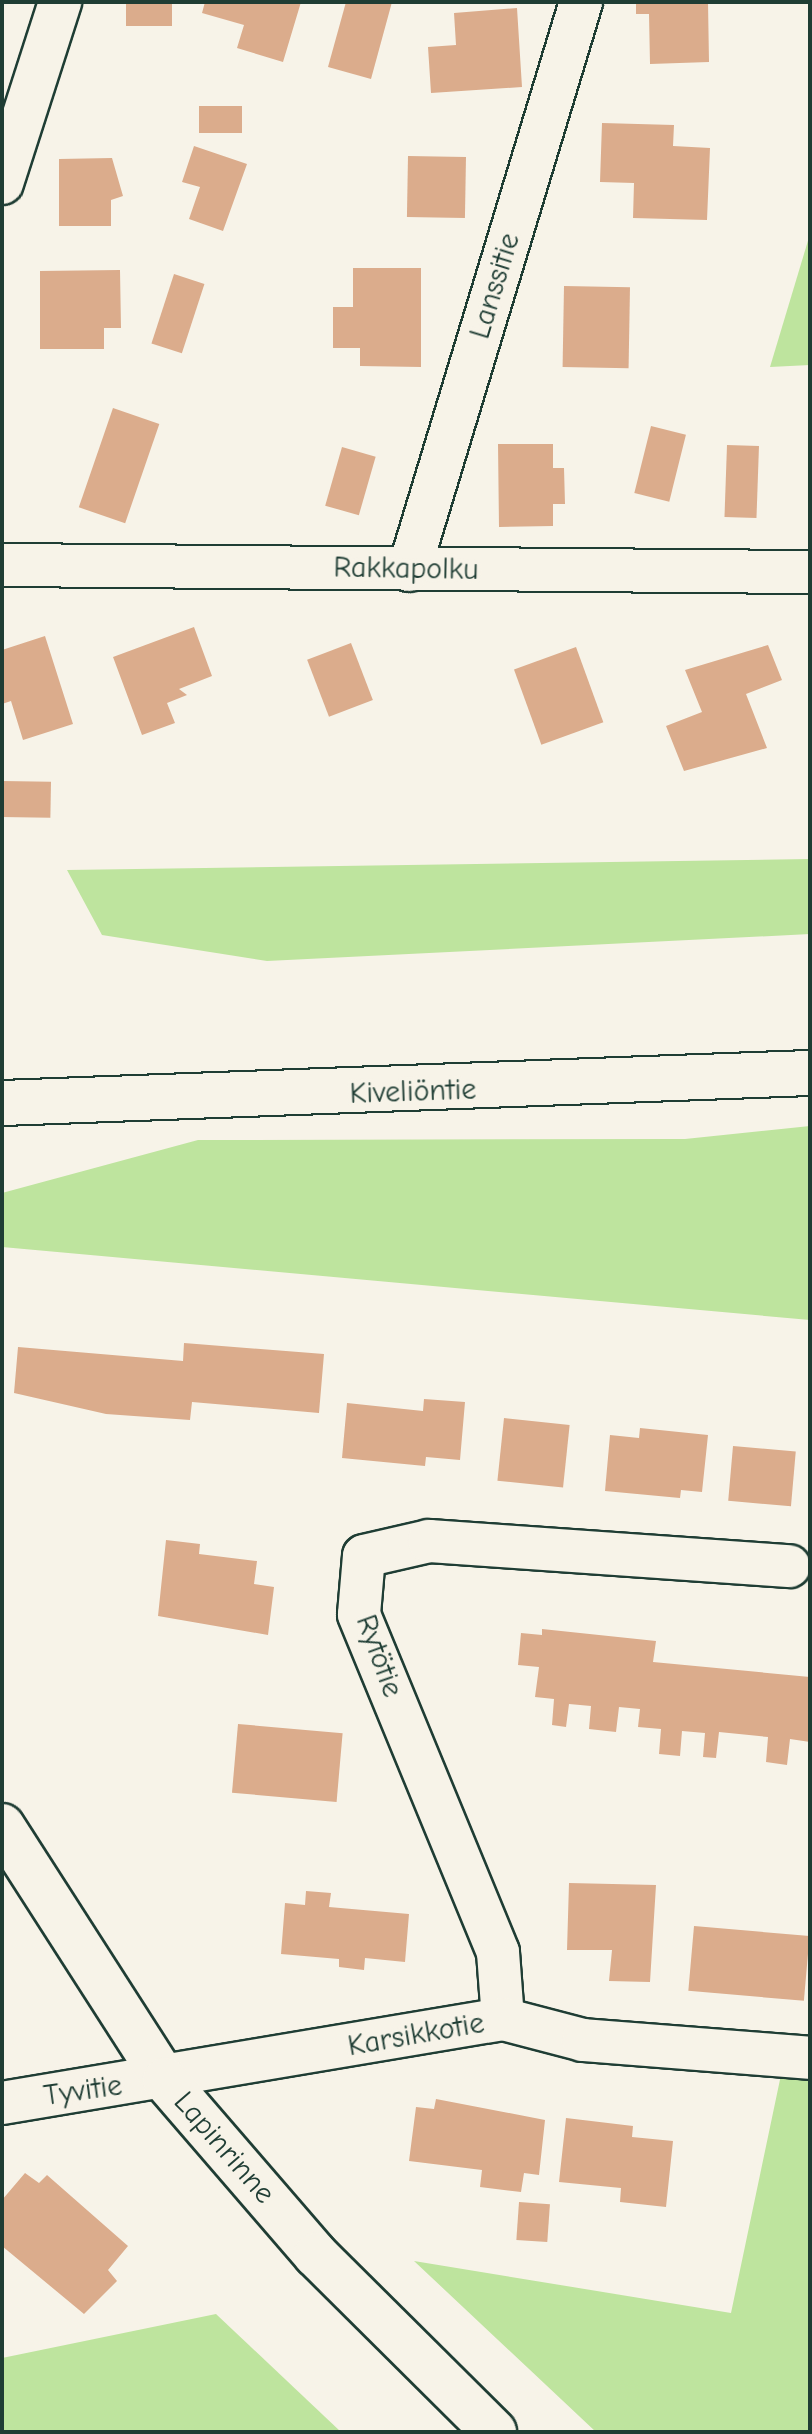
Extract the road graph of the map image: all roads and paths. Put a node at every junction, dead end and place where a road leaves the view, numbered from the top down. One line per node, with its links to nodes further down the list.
1 (60, 2): 3 (street)
2 (581, 2): 5 (street, Lanssitie)
3 (2, 183)
4 (2, 565): 5 (street, Rakkapolku)
5 (409, 570): 6 (street, Rakkapolku)
6 (810, 572)
7 (810, 1073): 8 (street, Kiveliöntie)
8 (7, 1100)
9 (789, 1566): 11 (street, Rytötie)
10 (2, 1826): 13 (street, Lapinrinne)
11 (503, 2019): 12 (street, Karsikkotie); 13 (street, Karsikkotie)
12 (810, 2058)
13 (165, 2080): 14 (street, Tyvitie); 15 (street, Lapinrinne)
14 (2, 2103)
15 (494, 2432)

